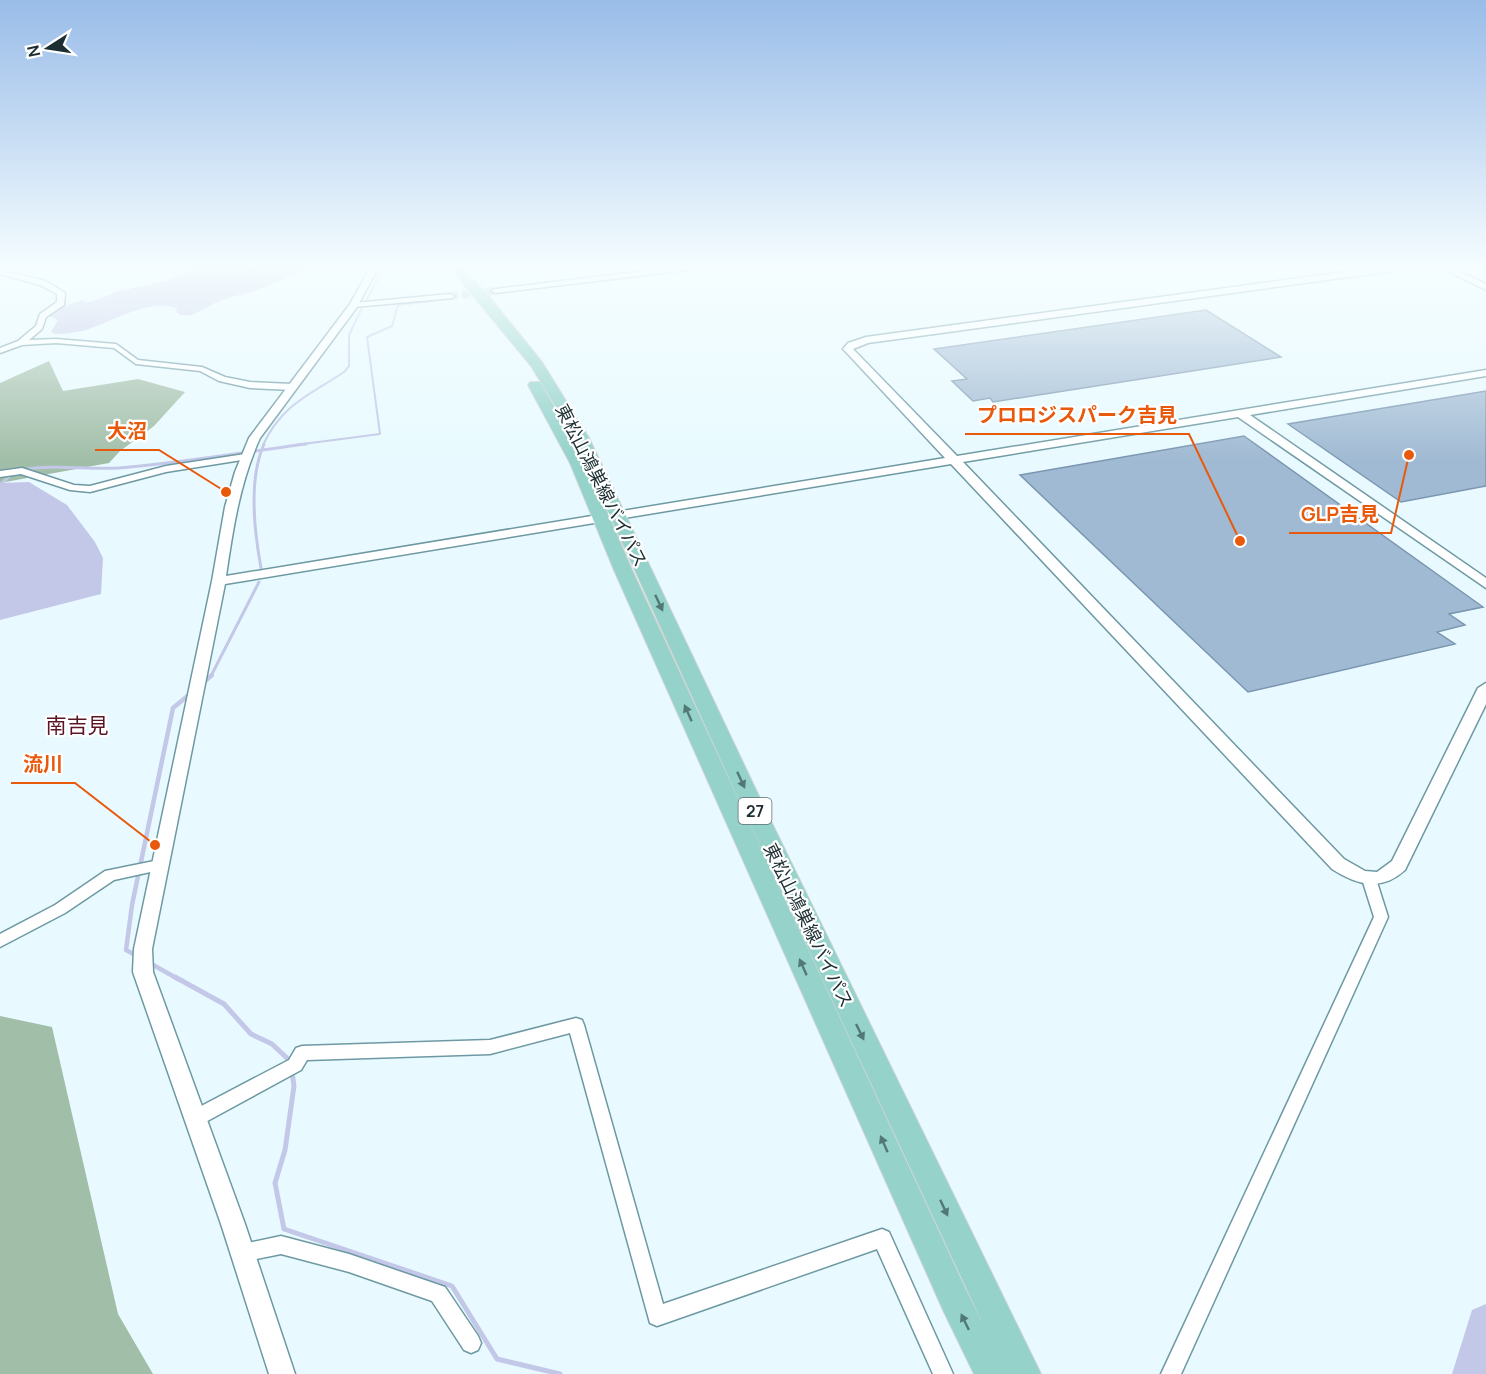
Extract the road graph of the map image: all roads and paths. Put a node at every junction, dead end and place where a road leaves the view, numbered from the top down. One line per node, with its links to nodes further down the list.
1 (33, 332): 6 (street)
2 (333, 332): 9 (street)
3 (497, 332): 14 (main road, 東松山鴻巣線バイパス / 27)
4 (511, 332): 14 (main road, 東松山鴻巣線バイパス / 27)
5 (941, 332): 12 (street)
6 (21, 342): 7 (street); 9 (street)
7 (0, 351)
8 (1486, 373): 10 (street)
9 (292, 387): 11 (street)
10 (1240, 413): 12 (street); 16 (street)
11 (245, 458): 13 (street); 15 (street)
12 (952, 459): 14 (street); 19 (street)
13 (0, 474)
14 (610, 516): 15 (street); 26 (main road, 東松山鴻巣線バイパス / 27, one-way to 14); 27 (main road, 東松山鴻巣線バイパス / 27, one-way to 27)
15 (219, 581): 18 (street)
16 (1486, 584)
17 (1486, 688): 19 (street)
18 (159, 865): 20 (street); 21 (street)
19 (1369, 879): 28 (street)
20 (0, 941)
21 (194, 1119): 22 (street); 25 (street)
22 (241, 1254): 23 (street); 24 (street)
23 (471, 1343)
24 (282, 1374)
25 (943, 1374)
26 (991, 1374)
27 (1024, 1374)
28 (1171, 1374)

